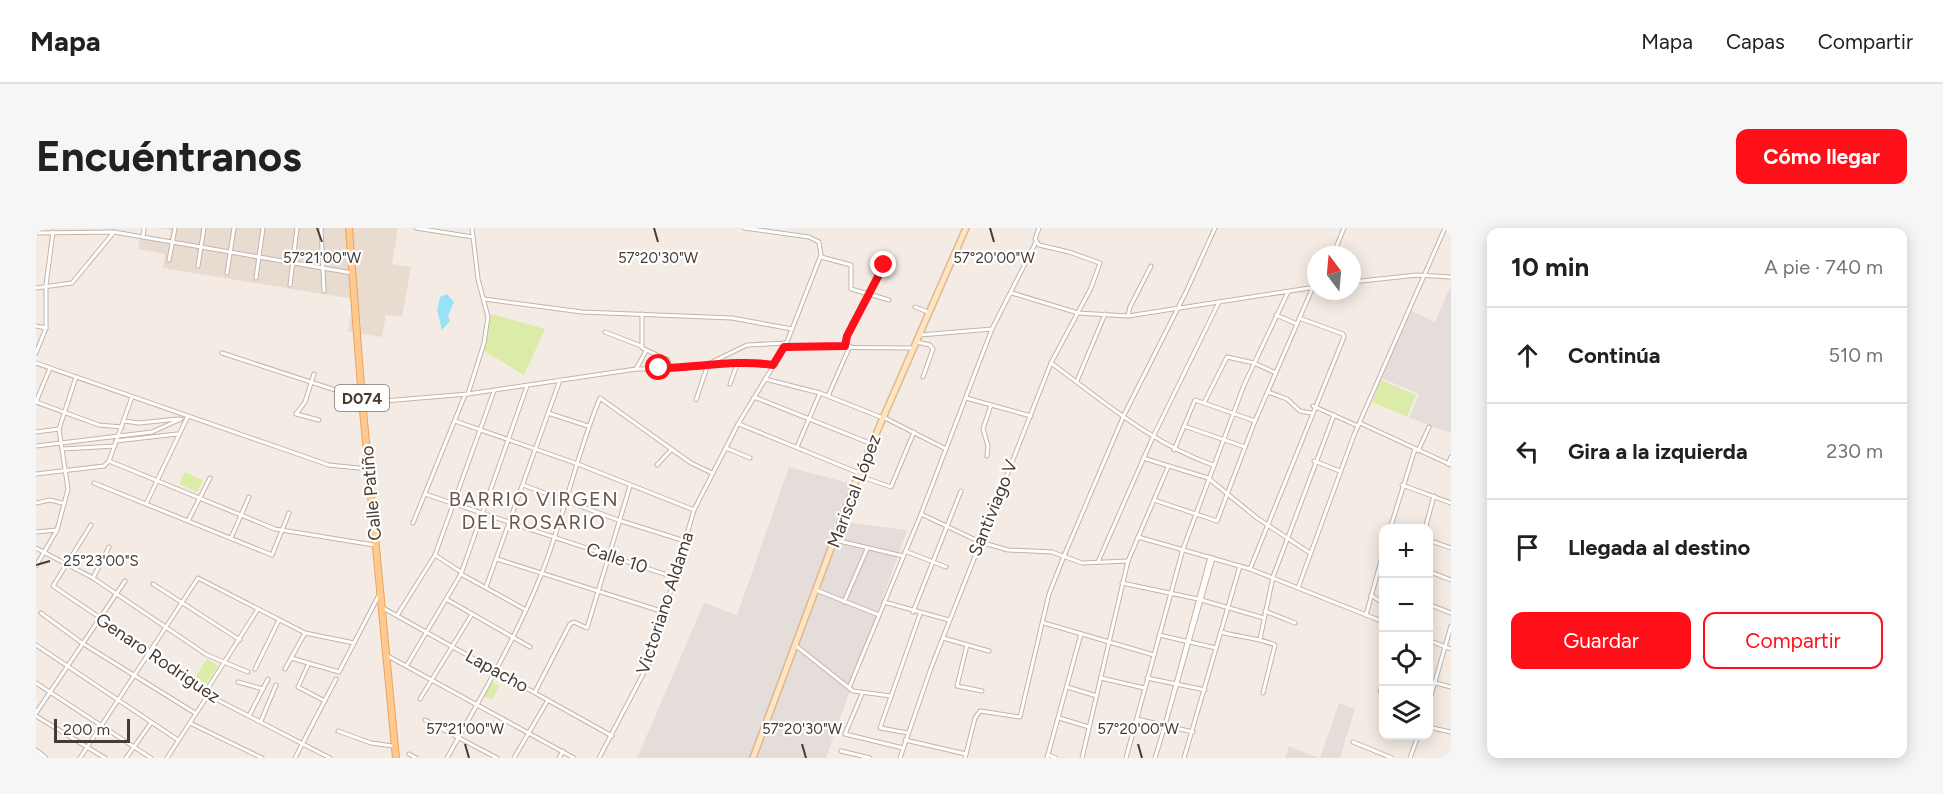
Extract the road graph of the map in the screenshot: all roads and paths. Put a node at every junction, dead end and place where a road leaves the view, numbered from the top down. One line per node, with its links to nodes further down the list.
1 (144, 228): 23 (street)
2 (175, 228): 25 (street)
3 (204, 228): 28 (street)
4 (234, 228): 29 (street)
5 (263, 228): 30 (street)
6 (297, 228): 33 (street)
7 (321, 228): 37 (street)
8 (349, 228): 39 (main road, Calle Patiño / D074)
9 (416, 228): 24 (street)
10 (472, 228): 24 (street)
11 (744, 228): 12 (street)
12 (750, 228): 22 (street)
13 (782, 228): 22 (street)
14 (965, 228): 59 (street, Mariscal López)
15 (1039, 228): 26 (street)
16 (1215, 228): 57 (street)
17 (1344, 228): 27 (street)
18 (1445, 228): 40 (street)
19 (36, 232): 20 (street)
20 (53, 232): 21 (street); 44 (street)
21 (114, 232): 23 (street); 44 (street)
22 (782, 233): 31 (street)
23 (143, 237): 25 (street)
24 (473, 237): 52 (street)
25 (172, 242): 28 (street); 32 (street)
26 (1036, 242): 51 (street); 56 (street, Santiviago V)
27 (1337, 246)
28 (201, 247): 29 (street); 35 (street)
29 (230, 252): 30 (street); 38 (street)
30 (259, 257): 33 (street); 42 (street)
31 (821, 257): 50 (street); 70 (street, Victoriano Aldama)
32 (169, 260)
33 (293, 263): 37 (street); 45 (street)
34 (884, 265): 50 (street)
35 (198, 266)
36 (1151, 266): 65 (street)
37 (322, 268): 39 (street); 48 (street)
38 (226, 273)
39 (354, 273): 108 (main road, Calle Patiño / D074)
40 (1425, 275): 41 (street); 43 (street); 129 (street)
41 (1451, 277)
42 (256, 278)
43 (1361, 281)
44 (46, 285): 46 (street); 69 (street)
45 (290, 285)
46 (36, 288)
47 (1307, 288): 49 (street)
48 (324, 291)
49 (1288, 292): 55 (street); 64 (street)
50 (868, 293): 53 (street); 77 (street)
51 (1011, 293): 60 (street); 71 (street)
52 (484, 299): 62 (street); 103 (street)
53 (889, 300)
54 (1308, 300): 66 (street)
55 (1218, 302): 57 (street); 140 (street)
56 (1081, 306): 60 (street, Santiviago V); 61 (street)
57 (1178, 306): 65 (street); 118 (street)
58 (915, 307): 59 (street)
59 (930, 313): 73 (street, Mariscal López)
60 (1078, 313): 61 (street); 83 (street, Santiviago V)
61 (1089, 313): 63 (street)
62 (642, 314): 70 (street); 76 (street)
63 (1105, 314): 65 (street); 96 (street)
64 (1276, 315): 67 (street); 84 (street)
65 (1128, 316)
66 (1299, 318): 67 (street); 113 (street)
67 (1296, 324): 90 (street)
68 (36, 326): 69 (street)
69 (46, 328): 79 (street)
70 (792, 329): 74 (street, Victoriano Aldama)
71 (992, 329): 73 (street); 107 (street)
72 (604, 332): 76 (street)
73 (920, 335): 75 (street, Mariscal López)
74 (785, 345): 77 (street); 85 (street, Victoriano Aldama); 86 (street)
75 (915, 345): 77 (street); 93 (street); 122 (street, Mariscal López)
76 (641, 346): 78 (street)
77 (847, 346): 104 (street)
78 (646, 351): 88 (street); 89 (street)
79 (36, 353)
80 (222, 353): 97 (street)
81 (738, 362): 85 (street); 86 (street); 98 (street)
82 (36, 363): 87 (street)
83 (1051, 363): 96 (street); 120 (street, Santiviago V)
84 (1254, 363): 90 (street); 111 (street); 114 (street)
85 (773, 365): 94 (street, Victoriano Aldama)
86 (708, 366): 88 (street); 109 (street)
87 (50, 368): 92 (street); 110 (street)
88 (670, 368): 89 (street)
89 (636, 369): 95 (street)
90 (1276, 373): 101 (street)
91 (314, 374): 97 (street)
92 (76, 377): 105 (street); 115 (street)
93 (923, 377)
94 (764, 378): 102 (street); 106 (street, Victoriano Aldama)
95 (560, 380): 99 (street); 116 (street)
96 (1077, 381): 118 (street)
97 (311, 383): 108 (street); 123 (street)
98 (730, 384)
99 (528, 386): 100 (street); 141 (street)
100 (494, 391): 103 (street); 135 (street)
101 (1268, 392): 117 (street); 127 (street)
102 (820, 393): 104 (street); 124 (street)
103 (467, 394): 108 (street); 126 (street)
104 (828, 396): 122 (street)
105 (132, 397): 121 (street); 125 (street)
106 (754, 397): 124 (street); 128 (street, Victoriano Aldama)
107 (966, 398): 112 (street); 150 (street)
108 (362, 400): 167 (main road, Calle Patiño / D074)
109 (696, 400)
110 (36, 402): 115 (street)
111 (1204, 403): 114 (street); 131 (street)
112 (991, 405): 120 (street); 156 (street)
113 (1313, 406): 117 (street); 119 (street)
114 (1233, 412): 127 (street); 142 (street)
115 (64, 413): 132 (street); 134 (street)
116 (548, 413): 130 (street); 152 (street)
117 (1311, 413): 203 (street)
118 (1124, 415): 140 (street); 230 (street)
119 (1334, 415): 129 (street); 161 (street)
120 (1031, 416): 217 (street, Santiviago V)
121 (185, 417): 125 (street); 138 (street); 139 (street); 167 (street)
122 (883, 417): 137 (street); 145 (street, Mariscal López)
123 (319, 420)
124 (809, 420): 145 (street); 147 (street)
125 (124, 421): 132 (street)
126 (455, 421): 135 (street); 181 (street)
127 (1255, 421): 148 (street)
128 (738, 424): 147 (street); 149 (street, Victoriano Aldama)
129 (1359, 424): 155 (street); 169 (street)
130 (588, 426): 153 (street); 162 (street)
131 (1184, 426): 142 (street); 154 (street)
132 (122, 427): 139 (street)
133 (1429, 427): 155 (street)
134 (60, 429): 136 (street); 144 (street)
135 (482, 430): 141 (street); 190 (street)
136 (36, 432)
137 (914, 432): 150 (street); 172 (street)
138 (177, 434): 143 (street); 175 (street)
139 (118, 436): 143 (street); 144 (street)
140 (1153, 437): 154 (street); 159 (street)
141 (509, 440): 152 (street); 194 (street)
142 (1223, 440): 148 (street); 165 (street)
143 (115, 443): 151 (street); 160 (street)
144 (62, 444): 146 (street); 151 (street)
145 (872, 444): 172 (street, Mariscal López)
146 (36, 447)
147 (797, 447): 172 (street)
148 (1245, 447): 182 (street)
149 (726, 448): 158 (street); 170 (street, Victoriano Aldama)
150 (944, 448): 196 (street)
151 (62, 449): 168 (street)
152 (536, 450): 162 (street); 177 (street)
153 (671, 450): 164 (street); 170 (street)
154 (1174, 450): 165 (street)
155 (1417, 450): 163 (street); 178 (street)
156 (987, 456)
157 (1451, 456): 163 (street)
158 (750, 458)
159 (1143, 458): 166 (street); 235 (street)
160 (109, 461): 168 (street); 175 (street)
161 (1314, 461): 169 (street); 212 (street)
162 (578, 464): 179 (street); 186 (street)
163 (1449, 464)
164 (657, 465)
165 (1213, 465): 174 (street)
166 (1168, 467): 174 (street); 187 (street)
167 (369, 469): 219 (main road, Calle Patiño / D074)
168 (65, 470): 171 (street); 189 (street)
169 (1340, 471): 226 (street)
170 (712, 473): 193 (street, Victoriano Aldama)
171 (36, 474)
172 (859, 474): 215 (street, Mariscal López)
173 (210, 478): 185 (street)
174 (1208, 478): 182 (street); 197 (street)
175 (157, 480): 185 (street); 192 (street)
176 (94, 483): 192 (street)
177 (523, 485): 186 (street); 201 (street)
178 (1402, 485): 183 (street); 204 (street)
179 (630, 486): 193 (street); 199 (street)
180 (961, 491): 207 (street)
181 (425, 494): 190 (street, Calle 10); 202 (street)
182 (1227, 494): 197 (street); 203 (street)
183 (1434, 496): 191 (street); 205 (street)
184 (249, 497): 198 (street)
185 (200, 498): 198 (street); 200 (street)
186 (566, 500): 199 (street); 214 (street)
187 (1154, 500): 197 (street); 211 (street)
188 (36, 503): 189 (street)
189 (62, 503): 208 (street)
190 (454, 503): 194 (street, Calle 10); 228 (street)
191 (1451, 503)
192 (146, 504): 200 (street)
193 (694, 510): 216 (street, Victoriano Aldama)
194 (483, 512): 201 (street, Calle 10); 242 (street)
195 (289, 513): 209 (street)
196 (921, 514): 207 (street); 227 (street)
197 (1195, 514): 224 (street)
198 (242, 515): 209 (street); 213 (street)
199 (618, 520): 216 (street); 229 (street)
200 (188, 521): 213 (street)
201 (510, 522): 214 (street, Calle 10); 232 (street)
202 (413, 523)
203 (1268, 524): 212 (street); 241 (street)
204 (1391, 524)
205 (1426, 524)
206 (91, 525): 236 (street)
207 (946, 527): 217 (street); 233 (street)
208 (57, 530): 210 (street); 225 (street)
209 (282, 530): 213 (street); 219 (street)
210 (36, 532)
211 (1138, 537): 224 (street); 234 (street)
212 (1287, 537): 226 (street); 246 (street)
213 (231, 538)
214 (554, 538): 229 (street, Calle 10); 244 (street)
215 (834, 540): 222 (street); 254 (street, Mariscal López)
216 (685, 541): 245 (street, Victoriano Aldama)
217 (980, 542): 230 (street); 285 (street, Santiviago V)
218 (1433, 542): 223 (street)
219 (376, 546): 256 (main road, Calle Patiño / D074)
220 (109, 547): 247 (street)
221 (36, 548): 225 (street)
222 (867, 548): 227 (street); 263 (street)
223 (1451, 548)
224 (1183, 549): 231 (street); 257 (street)
225 (45, 550): 236 (street); 237 (street)
226 (1310, 553): 253 (street)
227 (904, 554): 233 (street); 264 (street)
228 (435, 555): 242 (street); 278 (street)
229 (609, 555): 245 (street, Calle 10); 255 (street)
230 (1064, 556): 235 (street); 286 (street)
231 (1212, 558): 238 (street); 261 (street)
232 (497, 560): 244 (street); 252 (street)
233 (933, 561): 239 (street); 273 (street)
234 (1128, 561): 235 (street); 250 (street)
235 (1098, 562)
236 (66, 563): 247 (street); 281 (street, Genaro Rodriguez)
237 (36, 566)
238 (1240, 566): 241 (street); 268 (street)
239 (946, 567)
240 (1379, 567): 258 (street)
241 (1250, 569): 246 (street)
242 (461, 573): 252 (street); 260 (street)
243 (1433, 573): 248 (street)
244 (542, 574): 255 (street); 270 (street)
245 (674, 577): 272 (street, Victoriano Aldama)
246 (1273, 577): 253 (street); 271 (street)
247 (93, 578): 259 (street)
248 (1451, 580)
249 (125, 581): 259 (street)
250 (1122, 583): 257 (street); 299 (street)
251 (153, 584): 265 (street)
252 (486, 587): 270 (street)
253 (1298, 588): 280 (street)
254 (816, 590): 263 (street); 305 (street, Mariscal López)
255 (599, 592): 272 (street); 345 (street)
256 (380, 594): 267 (main road, Calle Patiño / D074); 303 (street)
257 (1170, 594): 261 (street); 294 (street)
258 (1371, 595): 262 (street); 280 (street)
259 (117, 596): 281 (street); 288 (street)
260 (446, 599): 276 (street); 290 (street)
261 (1200, 599): 268 (street); 300 (street)
262 (1379, 601)
263 (844, 602): 279 (street)
264 (884, 602): 273 (street); 279 (street)
265 (181, 604): 269 (street); 288 (street); 298 (street)
266 (1433, 606): 274 (street)
267 (381, 607): 278 (street, Lapacho); 314 (main road, Calle Patiño / D074)
268 (1228, 607): 282 (street); 291 (street)
269 (258, 609): 283 (street); 298 (street)
270 (526, 609): 295 (street)
271 (1265, 611): 282 (street); 287 (street)
272 (664, 612): 375 (street, Victoriano Aldama)
273 (913, 612): 277 (street)
274 (1451, 612)
275 (41, 613): 302 (street)
276 (472, 614): 295 (street); 307 (street)
277 (920, 614): 285 (street); 350 (street)
278 (397, 615): 290 (street, Lapacho)
279 (879, 615): 339 (street)
280 (1366, 615): 284 (street)
281 (99, 618): 302 (street); 312 (street, Genaro Rodriguez)
282 (1264, 618): 297 (street)
283 (279, 620): 292 (street); 321 (street)
284 (1379, 620)
285 (950, 621): 296 (street, Santiviago V)
286 (1044, 622): 293 (street); 390 (street)
287 (1295, 623)
288 (167, 626): 312 (street); 317 (street)
289 (1451, 626): 309 (street)
290 (427, 632): 307 (street, Lapacho); 319 (street)
291 (1221, 632): 297 (street); 311 (street)
292 (306, 633): 303 (street); 316 (street)
293 (1081, 634): 299 (street); 337 (street)
294 (1159, 635): 300 (street); 315 (street)
295 (511, 637): 308 (street); 323 (street)
296 (943, 638): 306 (street); 374 (street, Santiviago V)
297 (1260, 639): 348 (street)
298 (240, 640): 317 (street)
299 (1109, 642): 315 (street); 326 (street)
300 (1188, 642): 311 (street); 335 (street)
301 (1433, 642): 309 (street)
302 (82, 643): 320 (street); 325 (street)
303 (354, 643): 318 (street)
304 (36, 645): 320 (street)
305 (795, 645): 339 (street); 409 (street, Mariscal López)
306 (967, 645): 313 (street); 344 (street)
307 (453, 646): 323 (street, Lapacho); 330 (street)
308 (530, 647)
309 (1445, 647): 310 (street); 334 (street)
310 (1451, 648)
311 (1216, 649): 342 (street)
312 (150, 651): 325 (street); 347 (street, Genaro Rodriguez)
313 (989, 651)
314 (386, 654): 319 (street); 382 (main road, Calle Patiño / D074)
315 (1154, 655): 327 (street)
316 (291, 658): 318 (street); 322 (street)
317 (225, 662): 324 (street); 347 (street)
318 (309, 663): 355 (street)
319 (407, 665): 330 (street)
320 (67, 666): 343 (street); 353 (street)
321 (255, 669)
322 (285, 669)
323 (494, 670): 345 (street, Lapacho); 356 (street)
324 (248, 672)
325 (134, 676): 353 (street); 357 (street)
326 (1101, 678): 340 (street); 351 (street)
327 (1147, 678): 335 (street); 340 (street)
328 (267, 679): 341 (street)
329 (336, 679): 355 (street)
330 (433, 679): 352 (street); 356 (street)
331 (238, 682): 341 (street)
332 (1433, 682): 334 (street)
333 (36, 683): 343 (street)
334 (1436, 683): 338 (street); 346 (street)
335 (1176, 684): 342 (street); 367 (street)
336 (276, 685): 364 (street)
337 (1067, 687): 351 (street); 360 (street)
338 (1451, 687)
339 (849, 688): 349 (street)
340 (1144, 688): 361 (street)
341 (263, 689): 359 (street)
342 (1206, 690): 371 (street)
343 (49, 691): 358 (street); 366 (street)
344 (982, 691)
345 (535, 692): 354 (street, Lapacho)
346 (1433, 692)
347 (207, 693): 357 (street); 359 (street, Genaro Rodriguez)
348 (1263, 693)
349 (862, 694): 350 (street); 385 (street)
350 (891, 696): 374 (street)
351 (1097, 696): 368 (street)
352 (420, 699)
353 (118, 700): 363 (street); 366 (street)
354 (548, 700): 373 (street); 375 (street, Lapacho)
355 (325, 701): 381 (street)
356 (476, 704): 373 (street); 376 (street)
357 (195, 713): 365 (street)
358 (36, 714): 384 (street)
359 (249, 716): 364 (street, Genaro Rodriguez)
360 (1059, 718): 368 (street); 392 (street)
361 (1137, 719): 367 (street); 414 (street)
362 (425, 720): 376 (street)
363 (151, 722): 377 (street); 383 (street)
364 (261, 722): 381 (street, Genaro Rodriguez)
365 (190, 723): 377 (street); 391 (street)
366 (102, 725): 383 (street); 384 (street)
367 (1165, 725): 371 (street); 415 (street)
368 (1089, 727): 413 (street)
369 (1433, 728): 372 (street)
370 (338, 731): 382 (street)
371 (1193, 732): 416 (street)
372 (1451, 732)
373 (529, 733): 387 (street); 405 (street)
374 (908, 733): 378 (street, Santiviago V)
375 (612, 736): 408 (street, Victoriano Aldama)
376 (459, 737): 403 (street); 404 (street)
377 (178, 740): 398 (street)
378 (905, 740): 385 (street, Santiviago V); 390 (street)
379 (1416, 740): 418 (street)
380 (1353, 742): 417 (street)
381 (303, 744): 399 (street); 400 (street, Genaro Rodriguez)
382 (395, 746): 401 (main road, Calle Patiño / D074)
383 (134, 747): 396 (street); 397 (street)
384 (86, 748): 394 (street); 395 (street)
385 (903, 748): 411 (street, Santiviago V)
386 (36, 750): 393 (street)
387 (563, 751): 406 (street); 407 (street)
388 (841, 751): 410 (street)
389 (409, 754): 402 (street)
390 (965, 756)
391 (259, 757)
392 (1047, 757): 412 (street)
393 (46, 758)
394 (80, 758)
395 (105, 758)
396 (126, 758)
397 (151, 758)
398 (167, 758)
399 (295, 758)
400 (330, 758)
401 (396, 758)
402 (416, 758)
403 (447, 758)
404 (497, 758)
405 (514, 758)
406 (559, 758)
407 (574, 758)
408 (599, 758)
409 (753, 758)
410 (868, 758)
411 (900, 758)
412 (1056, 758)
413 (1082, 758)
414 (1126, 758)
415 (1155, 758)
416 (1184, 758)
417 (1392, 758)
418 (1410, 758)

